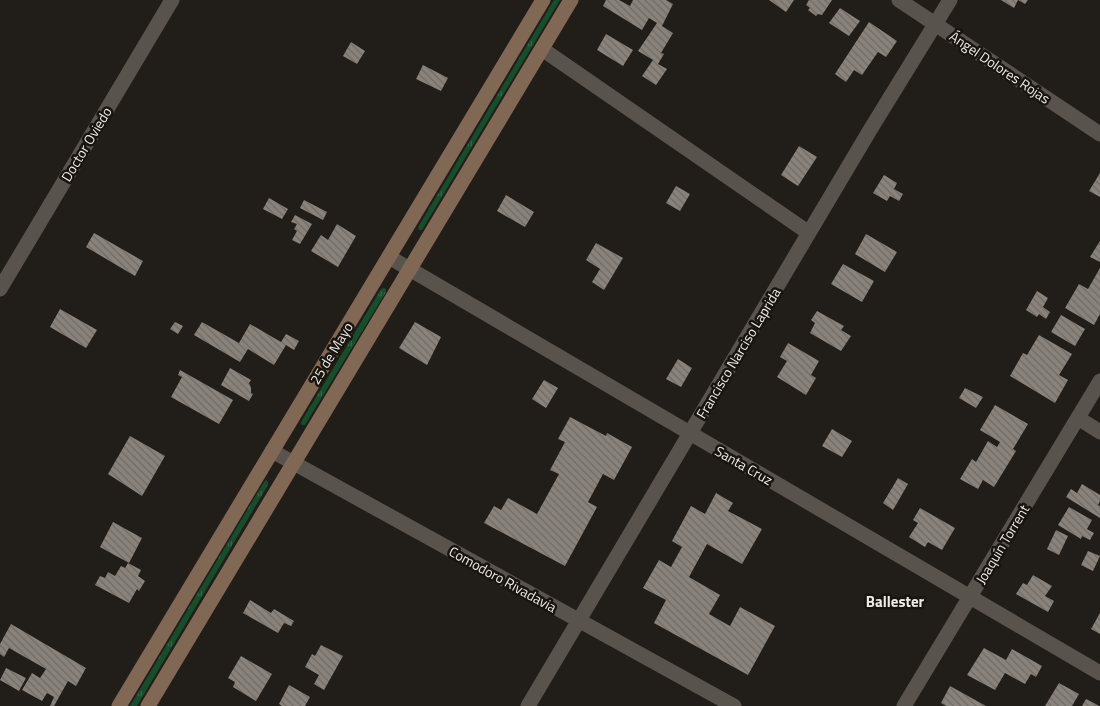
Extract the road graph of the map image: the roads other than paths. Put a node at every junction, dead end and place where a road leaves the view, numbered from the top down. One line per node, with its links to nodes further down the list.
1 (172, 0): 12 (street, Doctor Oviedo)
2 (543, 0): 10 (street, 25 de Mayo)
3 (571, 0): 7 (street, 25 de Mayo)
4 (899, 0): 6 (street, Ángel Dolores Rojas)
5 (950, 0): 6 (street, Francisco Narciso Laprida)
6 (935, 24): 8 (street, Ángel Dolores Rojas); 9 (street, Francisco Narciso Laprida)
7 (542, 49): 9 (street); 11 (street, 25 de Mayo)
8 (1100, 134)
9 (809, 233): 16 (street, Francisco Narciso Laprida)
10 (389, 257): 11 (street, Santa Cruz); 17 (street, 25 de Mayo)
11 (410, 269): 16 (street, Santa Cruz); 18 (street, 25 de Mayo)
12 (0, 289)
13 (1100, 381): 14 (street, Joaquín Torrent)
14 (1078, 418): 15 (street); 19 (street, Joaquín Torrent)
15 (1100, 432)
16 (690, 433): 19 (street, Santa Cruz); 20 (street, Francisco Narciso Laprida)
17 (272, 451): 18 (street, Comodoro Rivadavia); 22 (street, 25 de Mayo)
18 (294, 463): 20 (street, Comodoro Rivadavia); 23 (street, 25 de Mayo)
19 (970, 597): 21 (street, Santa Cruz); 26 (street, Joaquín Torrent)
20 (578, 620): 24 (street, Francisco Narciso Laprida); 25 (street, Comodoro Rivadavia)
21 (1100, 673)
22 (119, 706)
23 (148, 706)
24 (528, 706)
25 (734, 706)
26 (904, 706)

